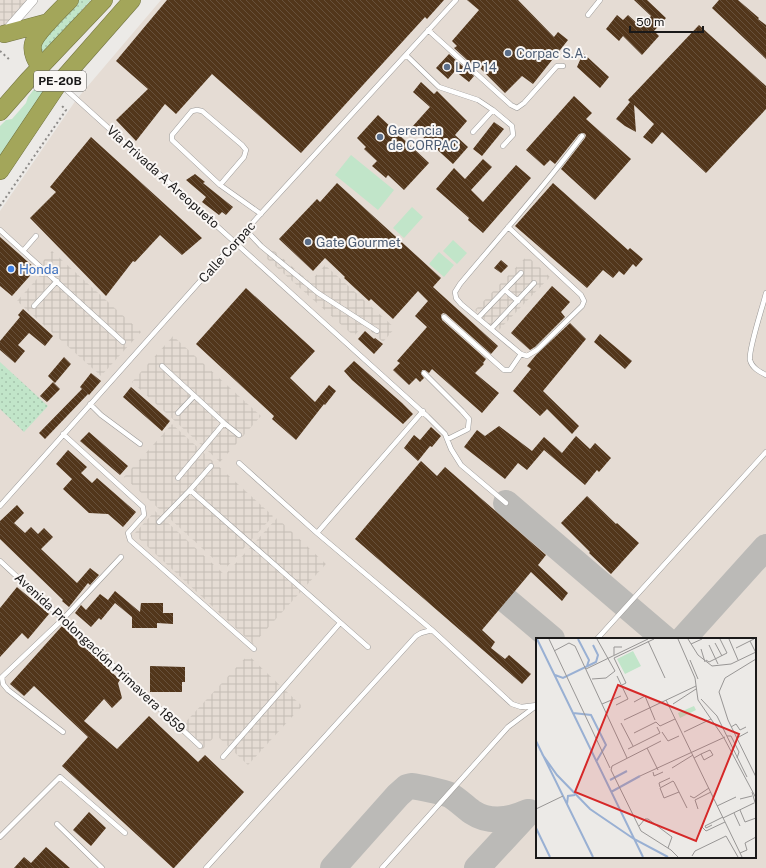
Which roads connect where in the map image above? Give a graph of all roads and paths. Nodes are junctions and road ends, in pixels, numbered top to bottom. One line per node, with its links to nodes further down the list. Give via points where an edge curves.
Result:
1 (70, 0): 8 (highway)
2 (104, 0): 15 (highway, PE-20B)
3 (132, 0): 16 (highway, PE-20B)
4 (456, 0): 9 (lane, Calle Corpac)
5 (600, 0): 7 (lane)
6 (29, 3): 10 (street)
7 (588, 15)
8 (49, 22): 10 (highway); 15 (highway, via 33,43 32,52)
9 (428, 30): 12 (lane, Calle Corpac); 14 (lane, via 517,108 557,66)
10 (4, 34)
11 (0, 51): 13 (path)
12 (406, 55): 18 (lane, via 440,87 478,100); 26 (lane, Calle Corpac)
13 (11, 61)
14 (563, 66)
15 (41, 68): 16 (lane, Vía Privada A Areopueto); 19 (highway, PE-20B)
16 (59, 83): 23 (highway, PE-20B); 31 (lane, Vía Privada A Areopueto)
17 (66, 110): 25 (path)
18 (494, 110): 20 (lane); 22 (lane, via 512,126 513,134)
19 (0, 112)
20 (473, 132)
21 (582, 136): 27 (lane, via 519,217)
22 (503, 146)
23 (0, 170)
24 (220, 185): 24 (lane, via 172,140 172,135 192,111 202,111 246,150 244,157); 26 (lane)
25 (0, 206)
26 (261, 214): 29 (lane, Calle Corpac)
27 (508, 227): 41 (lane, via 455,292 456,298); 45 (lane, via 581,295 584,301 582,306 537,350 527,356)
28 (0, 230): 32 (lane)
29 (246, 230): 31 (lane, Calle Corpac); 43 (lane, via 261,246 318,293)
30 (36, 236): 32 (lane)
31 (235, 242): 50 (lane, Calle Corpac); 51 (lane, Vía Privada A Areopueto)
32 (23, 251): 34 (lane)
33 (521, 272): 36 (lane)
34 (57, 281): 39 (lane); 44 (lane)
35 (534, 283): 38 (lane)
36 (505, 290): 38 (lane); 41 (lane)
37 (766, 293): 48 (lane, via 750,360 754,368)
38 (518, 301): 42 (lane)
39 (34, 306)
40 (444, 317): 45 (lane, via 504,370 510,370)
41 (478, 318): 42 (lane)
42 (491, 329): 45 (lane)
43 (377, 330)
44 (123, 342)
45 (521, 354)
46 (162, 366): 49 (lane)
47 (424, 373): 56 (lane, via 469,419 468,428)
48 (766, 375)
49 (194, 396): 52 (lane); 53 (lane)
50 (90, 404): 54 (lane, Calle Corpac); 57 (lane)
51 (423, 412): 56 (lane, Vía Privada A Areopueto); 66 (lane)
52 (178, 413)
53 (224, 423): 55 (lane); 61 (lane)
54 (63, 434): 64 (lane, Calle Corpac); 74 (lane, via 143,507 144,515 128,534 130,540)
55 (239, 435)
56 (448, 439): 63 (lane, Vía Privada A Areopueto, via 461,465)
57 (140, 444)
58 (766, 452): 72 (lane)
59 (239, 463): 66 (lane)
60 (211, 466): 62 (lane)
61 (178, 478)
62 (190, 490): 65 (lane); 70 (lane)
63 (506, 504)
64 (0, 506)
65 (159, 522)
66 (317, 533): 71 (lane)
67 (121, 557): 69 (lane)
68 (0, 561): 69 (lane, Avenida Prolongación Primavera 1859)
69 (63, 619): 77 (lane, via 2,677 3,684 8,690); 78 (lane, Avenida Prolongación Primavera 1859)
70 (340, 623): 73 (lane); 79 (lane)
71 (432, 630): 75 (lane, via 512,704 521,707); 84 (lane, via 416,636)
72 (598, 638)
73 (368, 647)
74 (254, 649)
75 (536, 705)
76 (536, 706): 85 (lane, via 508,727)
77 (63, 732)
78 (200, 746)
79 (224, 757)
80 (57, 824): 83 (lane)
81 (125, 833): 82 (lane, via 60,776)
82 (0, 837)
83 (102, 868)
84 (206, 868)
85 (382, 868)

